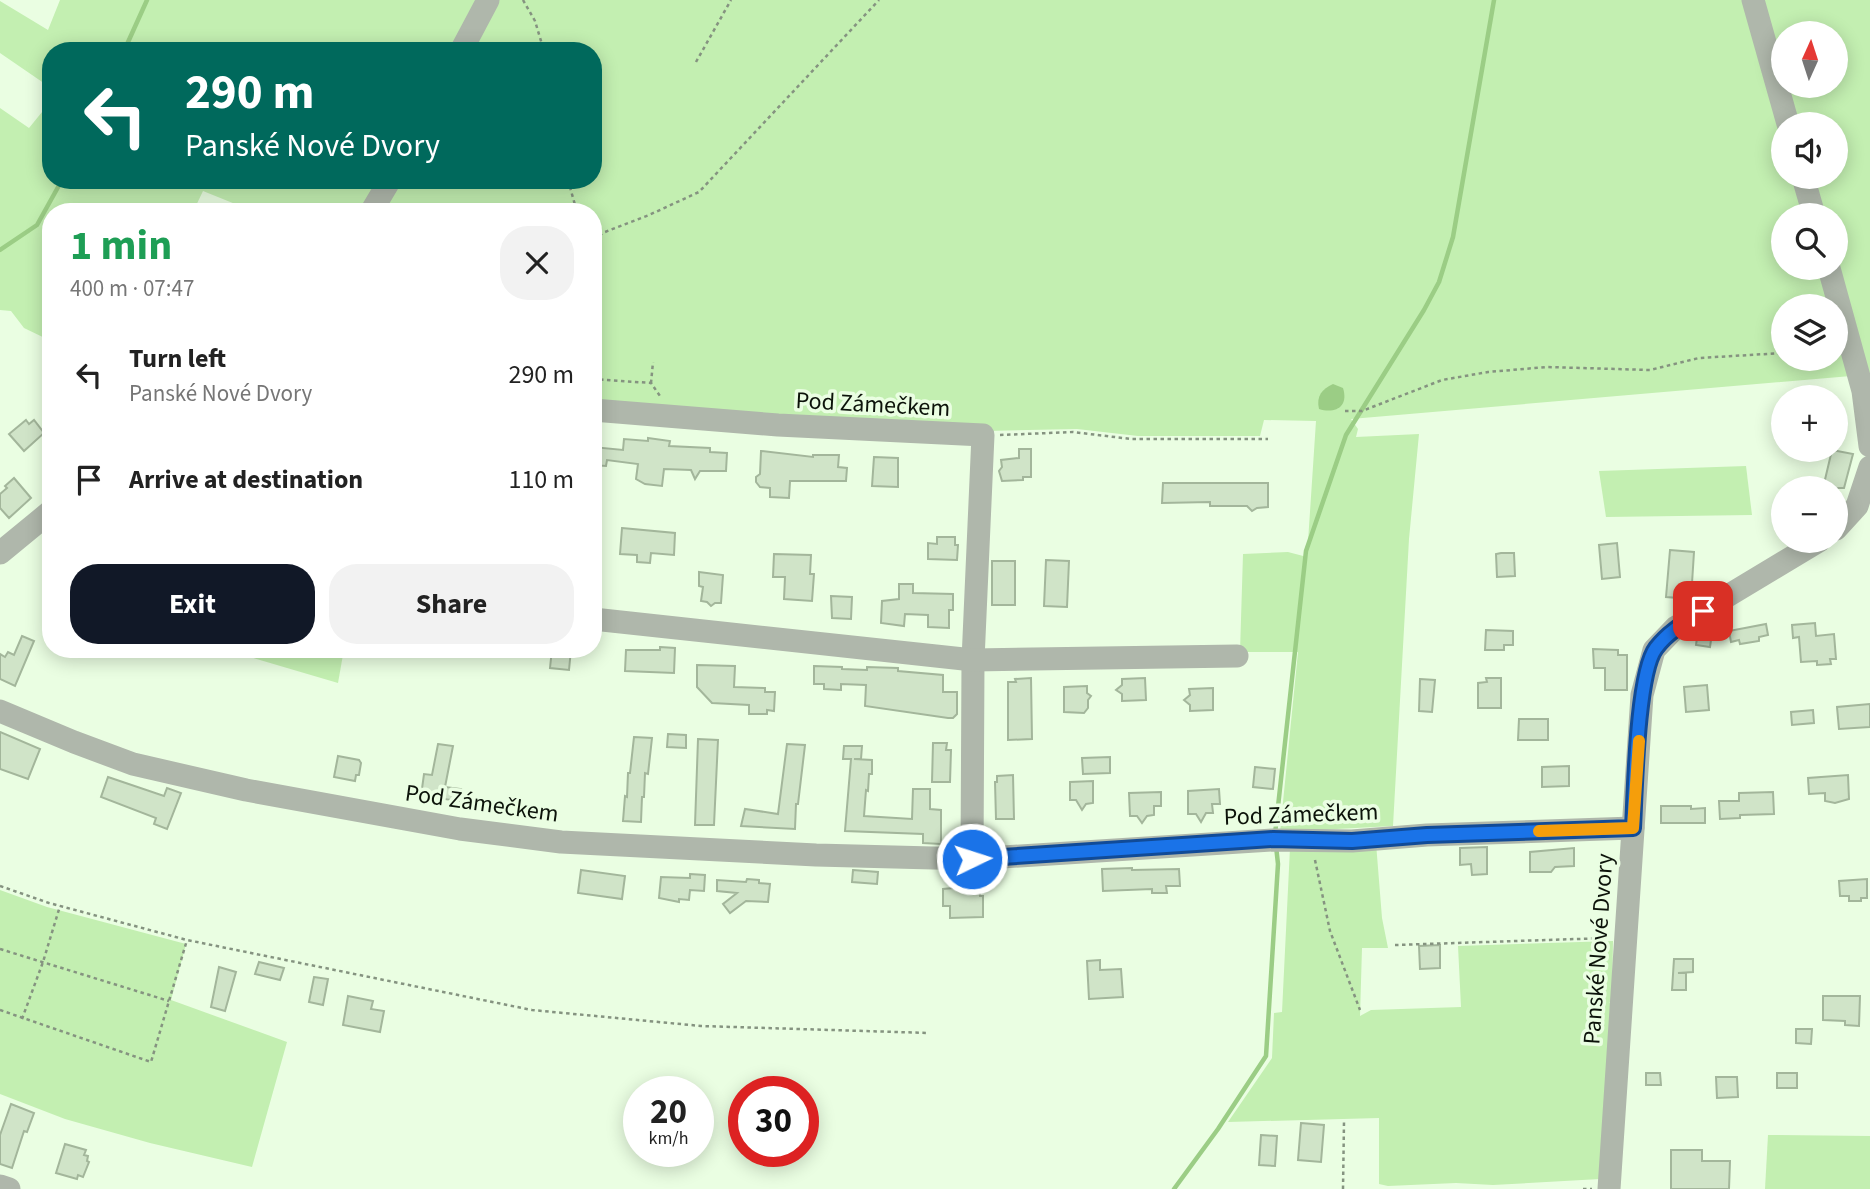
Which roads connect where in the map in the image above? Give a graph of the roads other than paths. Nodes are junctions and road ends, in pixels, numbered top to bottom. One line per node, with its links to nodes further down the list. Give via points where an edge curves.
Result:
1 (488, 0): 3 (street)
2 (1753, 0): 4 (street)
3 (466, 42)
4 (1785, 112)
5 (1832, 280): 7 (street, via 1863,391)
6 (602, 411): 15 (street, Pod Zámečkem, via 983,435)
7 (1870, 446)
8 (1870, 467): 9 (street, via 1857,506)
9 (1848, 516)
10 (42, 518): 11 (street)
11 (0, 553)
12 (1799, 553): 17 (street, Panské Nové Dvory, via 1676,627 1654,650 1642,695)
13 (602, 620): 15 (street)
14 (1237, 656): 15 (street)
15 (973, 660): 18 (street, Pod Zámečkem)
16 (0, 711): 18 (street, Pod Zámečkem, via 133,764 460,829 561,842)
17 (1633, 828): 18 (street, Pod Zámečkem, via 1352,841 1275,839); 21 (street, Panské Nové Dvory)
18 (972, 859)
19 (0, 1186): 20 (street)
20 (9, 1189)
21 (1608, 1189)

